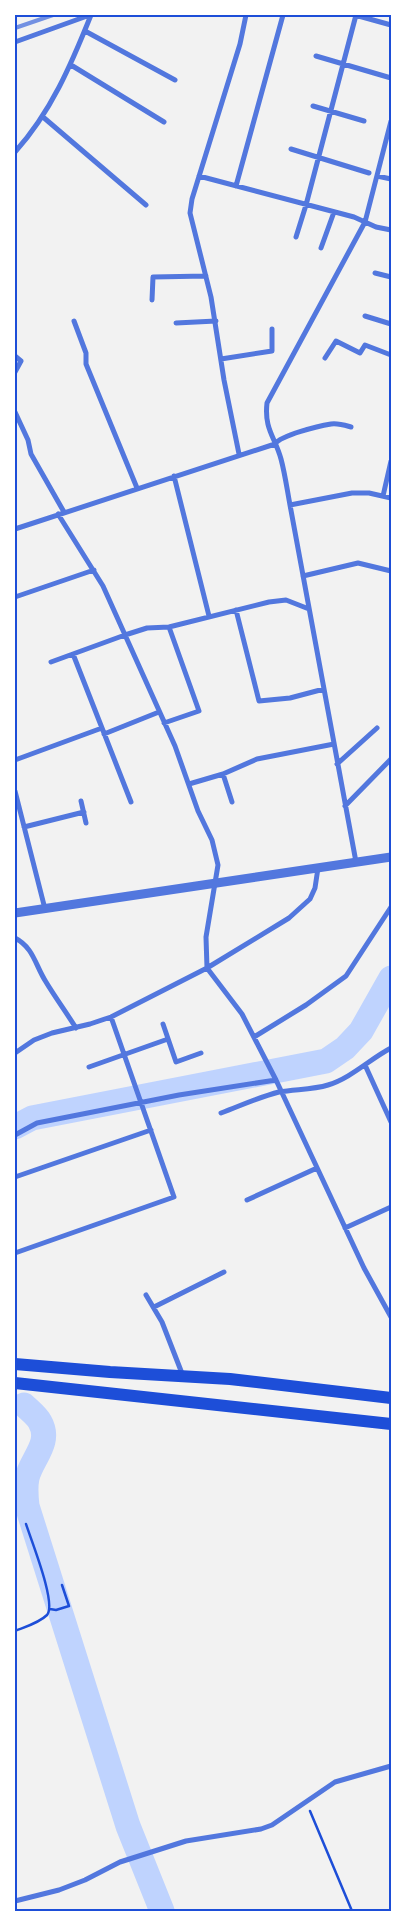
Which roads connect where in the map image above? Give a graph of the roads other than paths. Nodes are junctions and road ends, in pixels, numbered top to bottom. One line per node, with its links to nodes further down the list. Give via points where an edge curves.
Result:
1 (91, 15): 6 (street); 7 (street)
2 (246, 15): 24 (street)
3 (283, 15): 27 (street)
4 (355, 15): 5 (street); 9 (street)
5 (391, 26)
6 (85, 31): 10 (street); 12 (street)
7 (15, 42)
8 (316, 56): 9 (street)
9 (343, 64): 11 (street); 14 (street)
10 (71, 66): 15 (street); 18 (street)
11 (391, 78)
12 (175, 80)
13 (313, 106): 14 (street)
14 (331, 111): 16 (street); 22 (street)
15 (43, 117): 21 (street); 28 (street)
16 (364, 121)
17 (391, 121): 19 (street)
18 (164, 122)
19 (390, 129): 25 (street)
20 (291, 149): 22 (street)
21 (15, 152)
22 (318, 158): 23 (street); 29 (street)
23 (369, 173)
24 (199, 176): 27 (street); 36 (street, via 190,213)
25 (377, 176): 26 (street); 31 (street)
26 (391, 179)
27 (236, 186): 29 (street)
28 (146, 205)
29 (306, 205): 30 (street); 33 (street)
30 (334, 212): 31 (street); 34 (street)
31 (365, 222): 32 (street); 52 (street, via 267,403 268,424)
32 (391, 230)
33 (296, 237)
34 (321, 248)
35 (375, 273): 37 (street)
36 (206, 276): 38 (street, via 153,277); 41 (street)
37 (391, 277)
38 (152, 300)
39 (365, 316): 43 (street)
40 (74, 321): 56 (street, via 86,353 86,364)
41 (216, 321): 42 (street); 48 (street)
42 (176, 323)
43 (391, 324)
44 (272, 329): 48 (street, via 272,351)
45 (391, 353): 47 (street, via 365,344 360,353 336,341)
46 (15, 356): 49 (street, via 21,361)
47 (325, 358)
48 (221, 359): 53 (street)
49 (15, 372)
50 (15, 412): 60 (street, via 31,454)
51 (351, 427): 52 (street, via 331,424 282,438)
52 (275, 444): 53 (street); 59 (street)
53 (239, 454): 55 (street)
54 (391, 461): 57 (street)
55 (174, 476): 56 (street); 69 (street)
56 (137, 488): 60 (street)
57 (383, 496): 58 (street); 59 (street, via 352,494)
58 (391, 498)
59 (290, 505): 65 (street)
60 (64, 512): 61 (street)
61 (58, 514): 62 (street); 63 (street)
62 (15, 529)
63 (94, 570): 66 (street); 71 (street)
64 (391, 571): 65 (street, via 358,563)
65 (303, 576): 67 (street)
66 (15, 597)
67 (310, 609): 68 (street, via 286,600); 74 (street)
68 (236, 610): 69 (street); 74 (street, via 259,700 290,698)
69 (209, 616): 70 (street)
70 (169, 626): 71 (street); 76 (street, via 199,711)
71 (125, 635): 72 (street); 75 (street)
72 (73, 654): 73 (street); 78 (street)
73 (51, 662)
74 (324, 689): 79 (street)
75 (159, 712): 76 (street); 78 (street)
76 (164, 724): 84 (street)
77 (377, 728): 82 (street)
78 (103, 731): 81 (street); 87 (street)
79 (334, 744): 82 (street); 83 (street, via 257,759)
80 (391, 759): 89 (street)
81 (15, 760)
82 (338, 764): 89 (street)
83 (222, 774): 84 (street); 88 (street)
84 (189, 784): 96 (street, via 216,855 218,865)
85 (15, 792): 92 (street)
86 (81, 801): 90 (street)
87 (131, 802)
88 (232, 802)
89 (345, 806): 94 (street)
90 (84, 812): 91 (street); 92 (street)
91 (86, 823)
92 (24, 827): 98 (street)
93 (391, 857): 94 (street)
94 (356, 862): 95 (street)
95 (318, 868): 96 (street); 101 (street, via 315,888 300,910)
96 (214, 883): 98 (street); 101 (street, via 206,937)
97 (391, 907): 105 (street, via 346,976)
98 (45, 909): 99 (street)
99 (15, 913)
100 (15, 938): 104 (street, via 32,952 44,979)
101 (207, 968): 102 (street); 105 (street, via 242,1014)
102 (111, 1017): 104 (street); 110 (street)
103 (163, 1024): 106 (street)
104 (76, 1028): 109 (street, via 43,1036)
105 (254, 1037): 113 (street)
106 (168, 1039): 108 (street, via 176,1062); 110 (street)
107 (391, 1048): 111 (street)
108 (201, 1052)
109 (15, 1053)
110 (124, 1055): 112 (street); 115 (street)
111 (365, 1065): 114 (street, via 329,1085); 117 (street)
112 (89, 1067)
113 (276, 1080): 114 (street); 115 (street)
114 (281, 1092): 116 (street); 120 (street)
115 (142, 1103): 118 (street); 119 (street, via 37,1123)
116 (221, 1114)
117 (391, 1122)
118 (151, 1130): 121 (street); 125 (street, via 174,1197)
119 (15, 1135)
120 (316, 1168): 122 (street); 124 (street)
121 (15, 1177)
122 (247, 1200)
123 (391, 1207): 124 (street)
124 (345, 1228): 129 (street)
125 (15, 1254)
126 (224, 1272): 128 (street)
127 (146, 1295): 128 (street)
128 (154, 1306): 131 (street)
129 (391, 1316)
130 (15, 1364): 131 (highway)
131 (184, 1377): 133 (highway, via 230,1379)
132 (15, 1383): 134 (highway)
133 (391, 1398)
134 (391, 1424)
135 (391, 1766): 136 (street, via 334,1782 272,1825 261,1829 186,1841 108,1867 59,1890)
136 (15, 1901)

